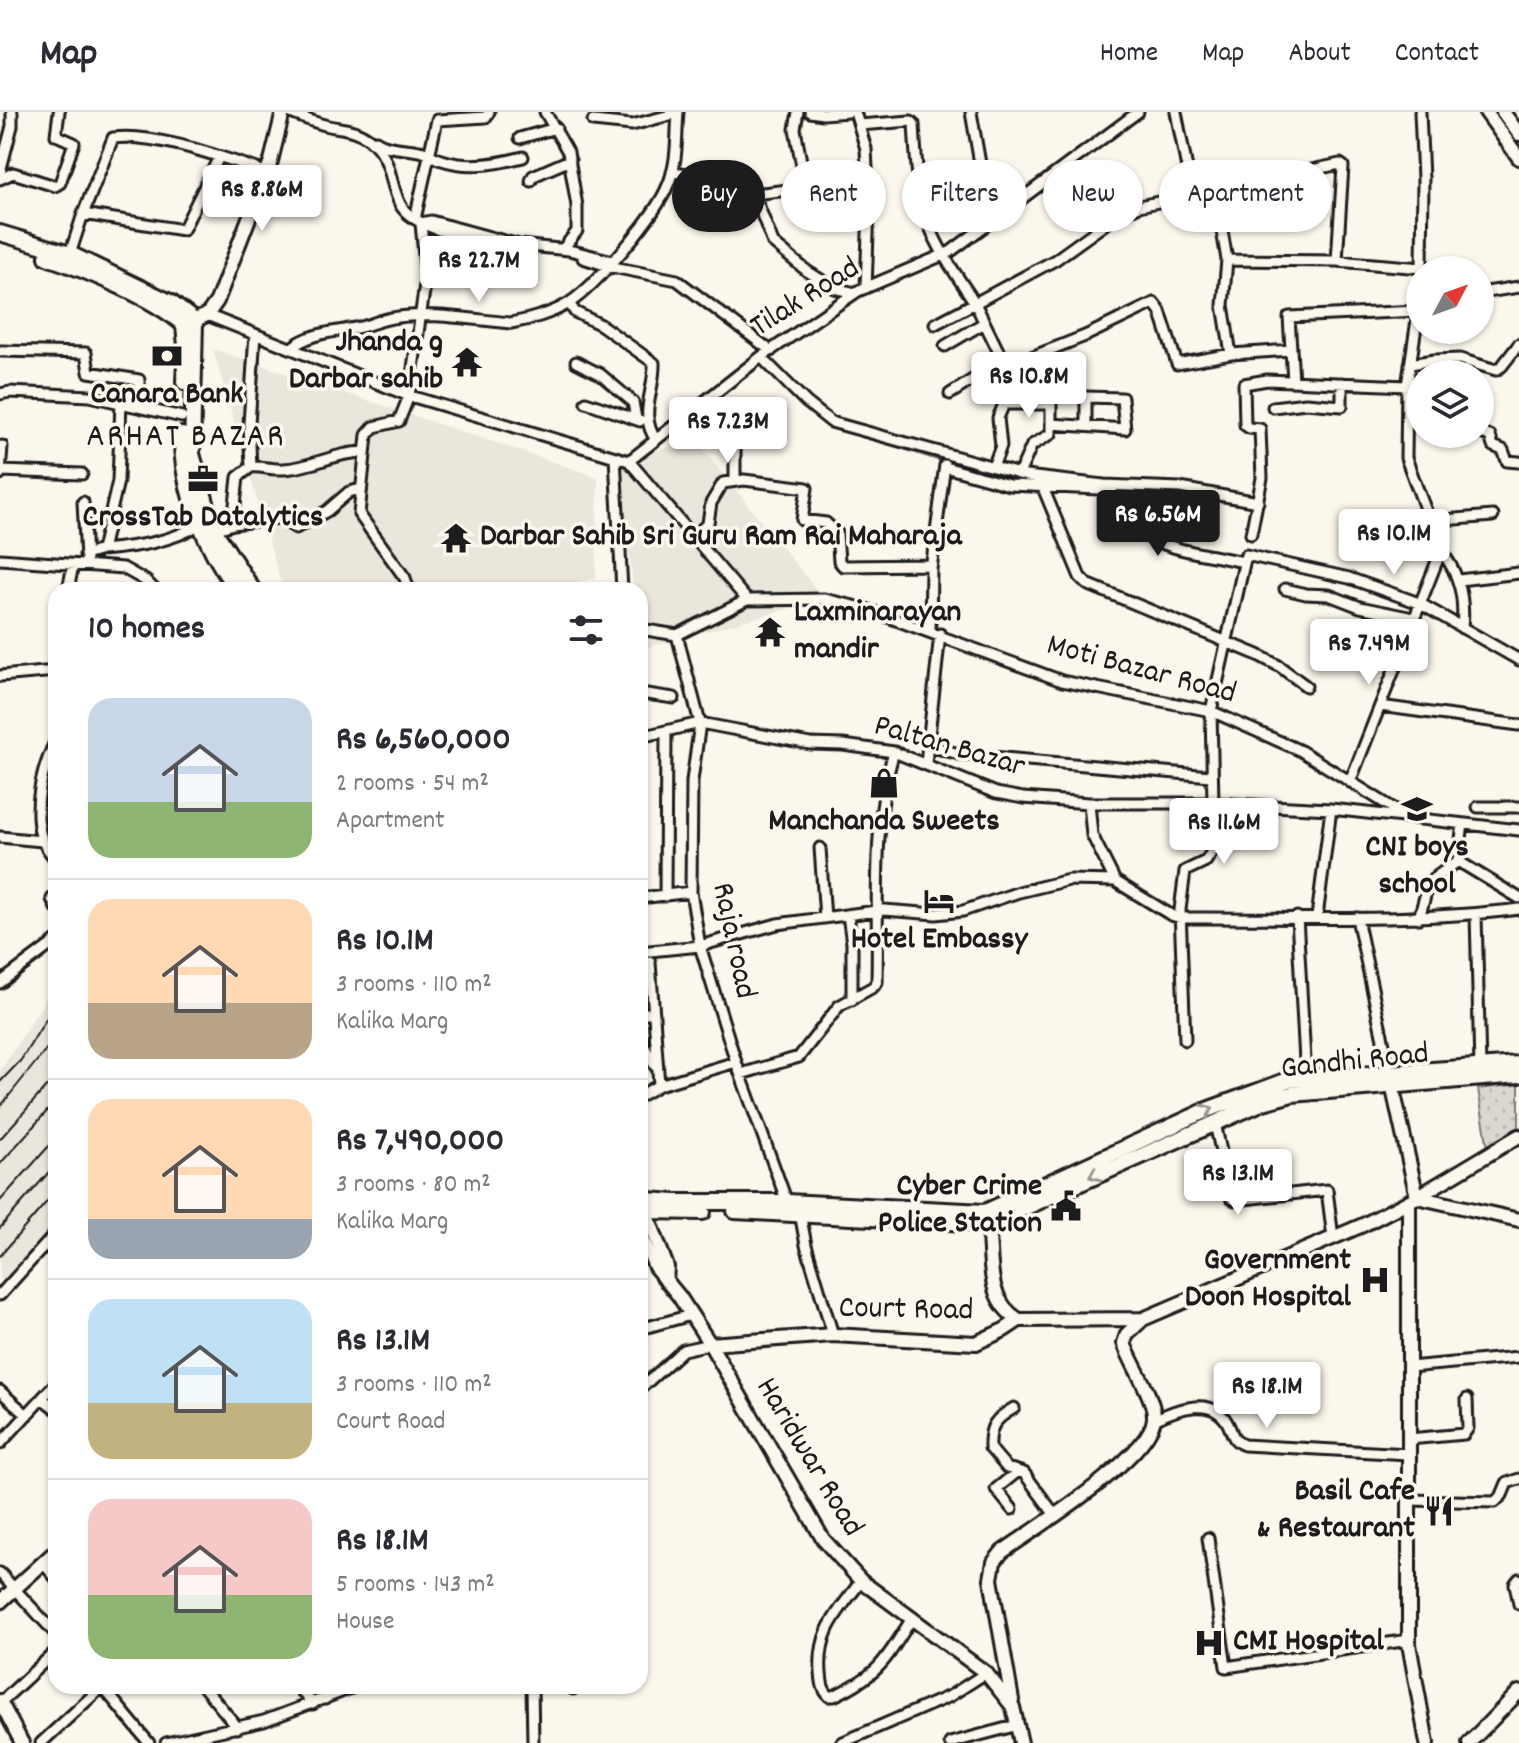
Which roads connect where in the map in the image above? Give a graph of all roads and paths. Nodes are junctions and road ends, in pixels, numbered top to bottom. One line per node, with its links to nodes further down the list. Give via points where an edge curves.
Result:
1 (12, 112): 34 (street)
2 (59, 112): 37 (street, via 56,135 74,143 58,186 13,173)
3 (285, 112): 17 (street); 35 (street)
4 (489, 112): 23 (street, via 486,117 437,120)
5 (545, 112): 20 (street)
6 (678, 112): 18 (street, via 632,125); 28 (street)
7 (798, 112): 29 (street)
8 (810, 112): 9 (street)
9 (848, 112)
10 (855, 112): 19 (street)
11 (971, 112): 31 (street)
12 (1138, 112): 39 (street, Tilak Road)
13 (1176, 112): 32 (street)
14 (1420, 112): 52 (street)
15 (1486, 112): 26 (street)
16 (1503, 112): 21 (street)
17 (314, 121): 23 (street, via 356,126 381,145); 42 (street, via 348,128 371,141 392,173 402,208)
18 (593, 121)
19 (859, 125): 30 (street); 51 (street, via 914,124 918,177)
20 (556, 128): 22 (street); 27 (street)
21 (1519, 134)
22 (520, 138)
23 (431, 154): 25 (street, via 461,165); 42 (street)
24 (219, 157): 35 (street); 41 (street, via 183,230); 41 (street, via 154,141 113,138)
25 (523, 157)
26 (1519, 158)
27 (570, 160): 38 (street); 49 (street, via 579,224)
28 (675, 160)
29 (801, 160)
30 (867, 160)
31 (979, 160)
32 (1185, 160)
33 (1332, 166): 54 (street, via 1342,164)
34 (0, 172)
35 (266, 172): 65 (street, via 217,301)
36 (672, 172): 55 (street, via 655,208)
37 (0, 179)
38 (531, 181)
39 (1027, 195)
40 (1159, 201): 62 (street, via 1112,219 1055,260)
41 (83, 214): 50 (street)
42 (418, 221): 49 (street, via 519,245); 55 (street, via 524,252); 64 (street, via 426,277)
43 (765, 222): 60 (street, via 773,243 807,271 834,288)
44 (867, 232): 58 (street)
45 (976, 232): 51 (street, Tilak Road)
46 (1222, 232): 53 (street)
47 (0, 233): 50 (main road)
48 (0, 243): 65 (main road, via 69,264)
49 (563, 249): 55 (street)
50 (70, 254): 65 (main road)
51 (943, 255): 58 (street, Tilak Road); 62 (street)
52 (1422, 256)
53 (1227, 260): 54 (street); 75 (street, via 1223,305)
54 (1337, 261): 56 (street)
55 (610, 263): 61 (street); 72 (street, via 672,277)
56 (1406, 267)
57 (1519, 287): 59 (street)
58 (866, 288): 60 (street, Tilak Road)
59 (1494, 291)
60 (855, 293): 72 (street, Tilak Road)
61 (569, 303): 64 (street, via 511,323); 95 (street, via 654,363)
62 (975, 303): 66 (street); 67 (street)
63 (1406, 307): 73 (street, via 1291,316)
64 (420, 317): 71 (street, via 393,317 317,334); 87 (street)
65 (196, 320): 68 (street); 93 (main road, via 186,346); 121 (main road, via 192,454)
66 (984, 323): 70 (street); 79 (street)
67 (935, 324)
68 (255, 334): 71 (street); 107 (street)
69 (1519, 344): 81 (street)
70 (945, 346)
71 (291, 348): 87 (street)
72 (773, 350): 76 (street, Tilak Road)
73 (1291, 350): 75 (street); 82 (street)
74 (0, 351): 90 (street, via 86,353 89,372 139,380)
75 (1231, 354): 79 (street, via 1177,364 1154,303 1009,367)
76 (761, 357): 92 (street, Tilak Road); 103 (street, via 831,422)
77 (1434, 360): 78 (street)
78 (1463, 360)
79 (1002, 361): 86 (street)
80 (576, 362): 94 (street, via 633,402)
81 (1494, 369)
82 (1293, 381): 83 (street); 117 (street, via 1247,382 1242,387 1245,425 1260,429 1263,467)
83 (1342, 383): 84 (street); 91 (street, via 1342,406)
84 (1406, 386)
85 (0, 394): 88 (street)
86 (950, 394)
87 (409, 396): 102 (street, via 399,421 370,431); 104 (street)
88 (121, 402): 90 (street); 124 (street, via 118,481)
89 (586, 402): 94 (street)
90 (140, 407): 93 (street)
91 (1273, 407)
92 (693, 411): 98 (street, Tilak Road); 113 (street, via 735,439)
93 (182, 417): 121 (main road, via 182,458)
94 (636, 419): 95 (street)
95 (647, 424): 98 (street)
96 (1051, 424): 97 (street); 109 (street, via 1051,404 1004,404 998,418 1001,446); 112 (street, via 1051,434 1032,445)
97 (1086, 426): 97 (street, via 1125,429 1122,398 1086,397)
98 (656, 440): 105 (street, Tilak Road)
99 (2, 446): 110 (street)
100 (1494, 446): 106 (street, via 1504,451 1507,461)
101 (1406, 448): 119 (street)
102 (365, 452): 107 (street, via 283,469); 115 (street)
103 (947, 454): 108 (street); 109 (street)
104 (615, 457): 105 (street); 138 (street)
105 (629, 461): 123 (street)
106 (1519, 462)
107 (251, 467): 120 (street, via 238,477)
108 (945, 467): 114 (street, via 1009,485); 130 (street)
109 (993, 467): 112 (street)
110 (0, 472): 111 (street)
111 (82, 474)
112 (1019, 474): 114 (street)
113 (735, 481): 123 (street, via 720,486 708,523); 130 (street, via 807,488 802,520 826,523 837,533 843,566)
114 (1041, 482): 117 (street, via 1180,488); 128 (street, via 1113,493 1139,532); 147 (street, via 1087,584)
115 (361, 489): 120 (street, via 296,528 279,518); 137 (street, via 361,518)
116 (83, 502): 127 (street)
117 (1258, 502): 122 (street)
118 (1493, 516): 119 (street)
119 (1431, 521): 125 (street)
120 (233, 524): 121 (street)
121 (207, 527): 124 (street); 135 (main road, via 217,560); 136 (main road)
122 (1251, 534)
123 (694, 537): 140 (street)
124 (102, 550): 127 (street)
125 (1441, 551): 132 (street); 141 (street)
126 (0, 559): 129 (street)
127 (86, 561): 129 (street); 134 (street, via 123,568)
128 (1244, 562): 141 (street, via 1246,555 1349,578); 147 (street)
129 (73, 565): 133 (street)
130 (931, 565): 145 (street)
131 (1519, 573): 132 (street)
132 (1459, 580): 143 (street)
133 (70, 582)
134 (147, 582)
135 (232, 582)
136 (247, 582)
137 (406, 582)
138 (622, 582)
139 (1285, 589): 142 (street)
140 (747, 600): 145 (street, Moti Bazar Road, via 824,599); 146 (street)
141 (1419, 603): 142 (street); 143 (street)
142 (1413, 618): 154 (street)
143 (1462, 628): 148 (street)
144 (648, 630): 146 (street)
145 (935, 633): 155 (street, Moti Bazar Road, via 1062,681); 160 (street)
146 (677, 635): 156 (street, Raja road)
147 (1226, 643): 151 (street, via 1279,666); 155 (street)
148 (1519, 660)
149 (48, 672): 150 (street)
150 (0, 676)
151 (1306, 686)
152 (648, 694): 153 (street)
153 (674, 698)
154 (1380, 706): 157 (street); 165 (street)
155 (1211, 711): 164 (street); 165 (street, Moti Bazar Road, via 1301,751)
156 (700, 723): 158 (street); 161 (street, Paltan Bazar, via 810,744); 182 (street, Raja road, via 692,781)
157 (1519, 725)
158 (666, 733): 159 (street); 183 (street)
159 (648, 736)
160 (929, 746): 162 (street); 164 (street, via 959,754)
161 (894, 752): 162 (street, Paltan Bazar); 187 (street, via 880,829)
162 (926, 763): 166 (street, Paltan Bazar, via 996,793)
163 (48, 765): 176 (street, via 37,810)
164 (1211, 776): 167 (street)
165 (1350, 782): 171 (street, Moti Bazar Road)
166 (1089, 803): 167 (street, Paltan Bazar); 181 (street, via 1094,841)
167 (1213, 803): 170 (street, Paltan Bazar); 193 (street, via 1212,854 1185,871)
168 (1478, 807): 169 (street)
169 (1519, 807)
170 (1331, 809): 171 (street, Paltan Bazar); 191 (street)
171 (1406, 817): 172 (street, Paltan Bazar)
172 (1463, 824): 173 (street, Paltan Bazar); 180 (street)
173 (1519, 830)
174 (0, 837): 175 (street)
175 (12, 839): 176 (street); 178 (street)
176 (42, 841): 179 (street)
177 (820, 848): 192 (street)
178 (0, 849)
179 (48, 849)
180 (1458, 861): 185 (street); 195 (street, via 1429,882)
181 (1115, 881): 187 (street, via 1069,880 963,911); 193 (street)
182 (691, 892): 183 (street); 196 (street, Raja road)
183 (665, 896): 184 (street)
184 (648, 897)
185 (1519, 898)
186 (1519, 909): 189 (street)
187 (879, 911): 188 (street); 202 (street, via 877,982)
188 (848, 915): 192 (street); 202 (street)
189 (1476, 915): 195 (street); 209 (street)
190 (1297, 917): 191 (street); 193 (street); 213 (street)
191 (1317, 917): 194 (street)
192 (825, 918): 196 (street, via 777,924)
193 (1181, 918): 205 (street)
194 (1357, 918): 195 (street); 214 (street)
195 (1419, 918)
196 (700, 946): 198 (street); 207 (street, Raja road)
197 (48, 947): 201 (street)
198 (648, 951)
199 (650, 962): 200 (street)
200 (651, 979): 204 (street)
201 (0, 983)
202 (852, 1000): 211 (street, via 839,1006 799,1057)
203 (648, 1013): 204 (street)
204 (654, 1013): 210 (street)
205 (1185, 1040)
206 (648, 1053): 210 (street)
207 (736, 1062): 211 (street, Raja road); 215 (street)
208 (1519, 1064): 209 (main road, Gandhi Road)
209 (1480, 1067): 214 (main road, Gandhi Road)
210 (658, 1071): 215 (street)
211 (741, 1074): 220 (street, Raja road)
212 (1519, 1075): 214 (main road, Gandhi Road)
213 (1306, 1079): 214 (main road, Gandhi Road); 225 (main road, Gandhi Road, one-way to 213, via 1207,1110 1288,1080)
214 (1391, 1079): 217 (main road, Gandhi Road, via 1292,1094); 219 (street)
215 (659, 1085): 216 (street)
216 (648, 1091)
217 (1215, 1123): 225 (main road, Gandhi Road, one-way to 225); 227 (street, via 1231,1198 1327,1190)
218 (1519, 1136): 219 (street, Court Road)
219 (1413, 1199): 226 (street); 227 (street, Court Road); 239 (street)
220 (787, 1202): 221 (main road, Gandhi Road); 225 (main road, Gandhi Road)
221 (648, 1203)
222 (648, 1203): 223 (main road, Gandhi Road)
223 (800, 1213): 225 (main road, Gandhi Road); 236 (street)
224 (648, 1214): 230 (street, Haridwar Road, via 667,1267)
225 (987, 1218): 234 (street, via 995,1293 1005,1311)
226 (1519, 1220)
227 (1333, 1238): 233 (street, Court Road)
228 (48, 1242): 231 (street)
229 (648, 1251): 230 (street, Haridwar Road)
230 (666, 1281): 232 (street, Haridwar Road)
231 (0, 1295)
232 (691, 1315): 235 (street); 237 (street, Haridwar Road)
233 (1143, 1319): 234 (street, Court Road); 248 (street, via 1124,1343)
234 (1019, 1320): 236 (street, Court Road, via 976,1343)
235 (648, 1327)
236 (833, 1335): 237 (street, Court Road)
237 (710, 1344): 240 (street, via 683,1350); 263 (street, Haridwar Road, via 823,1539)
238 (1519, 1357): 239 (street)
239 (1409, 1367): 249 (street)
240 (648, 1382)
241 (0, 1391): 247 (street)
242 (48, 1393): 243 (street)
243 (43, 1399): 245 (street); 247 (street)
244 (1467, 1399): 249 (street, via 1464,1434)
245 (48, 1403)
246 (1014, 1408): 252 (street, via 992,1424 990,1448)
247 (27, 1415): 250 (street)
248 (1154, 1420): 251 (street, via 1201,1406 1224,1418 1235,1440 1244,1445); 256 (street, via 1115,1470)
249 (1409, 1439): 251 (street)
250 (0, 1444)
251 (1409, 1454): 254 (street)
252 (1017, 1472): 255 (street, via 996,1489); 256 (street, via 1024,1473)
253 (1519, 1479): 254 (street, via 1507,1483 1495,1502)
254 (1409, 1500): 269 (street)
255 (1012, 1509)
256 (1055, 1515): 283 (street, via 994,1562 991,1579)
257 (1208, 1538): 269 (street, via 1226,1667)
258 (48, 1558): 259 (street)
259 (43, 1563): 260 (street); 264 (street)
260 (48, 1569)
261 (0, 1573): 264 (street)
262 (1519, 1579): 266 (street)
263 (861, 1581): 267 (street, Haridwar Road); 267 (street, via 820,1645 825,1693 834,1696 871,1677)
264 (15, 1589): 265 (street); 268 (street)
265 (0, 1602)
266 (1519, 1604)
267 (911, 1620): 271 (street, Haridwar Road)
268 (48, 1625)
269 (1409, 1640): 296 (street)
270 (48, 1658): 281 (street)
271 (986, 1673): 283 (street, Haridwar Road); 293 (street, via 950,1696)
272 (1519, 1692): 297 (street)
273 (93, 1694): 288 (street)
274 (109, 1694): 289 (street)
275 (210, 1694): 285 (street)
276 (304, 1694): 282 (street)
277 (324, 1694): 280 (street)
278 (337, 1694): 280 (street)
279 (532, 1694): 292 (street)
280 (325, 1699): 282 (street)
281 (0, 1702): 287 (street)
282 (313, 1704): 285 (street)
283 (1013, 1707): 284 (street, Haridwar Road)
284 (1018, 1725): 294 (street); 295 (street, Haridwar Road)
285 (238, 1728): 286 (street)
286 (222, 1731): 290 (street); 291 (street)
287 (22, 1743)
288 (41, 1743)
289 (149, 1743)
290 (166, 1743)
291 (225, 1743)
292 (533, 1743)
293 (841, 1743)
294 (950, 1743)
295 (1021, 1743)
296 (1427, 1743)
297 (1469, 1743)

